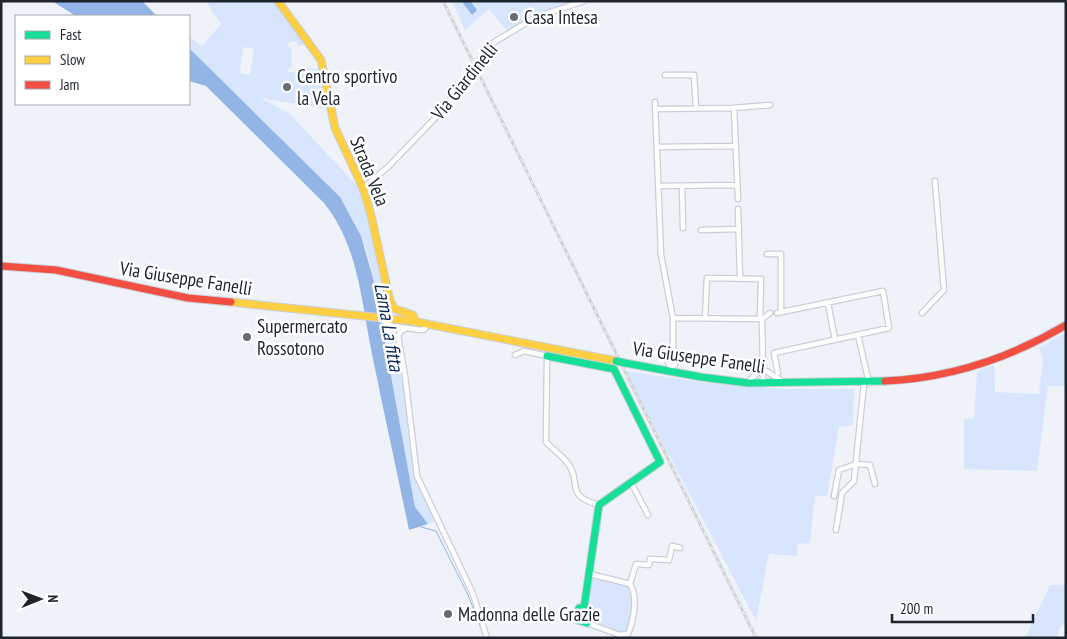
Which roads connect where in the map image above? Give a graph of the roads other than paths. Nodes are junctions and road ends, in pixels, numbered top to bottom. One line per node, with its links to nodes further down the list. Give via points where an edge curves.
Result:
1 (278, 1): 15 (main road, Strada Vela, via 320,60 335,128)
2 (584, 1): 15 (street, Via Giardinelli, via 536,17 491,44 439,114)
3 (665, 75): 6 (street, via 694,76)
4 (655, 102): 8 (street)
5 (770, 105): 7 (street)
6 (696, 108): 7 (street); 8 (street)
7 (734, 108): 8 (street); 9 (street)
8 (655, 109): 10 (street)
9 (736, 146): 10 (street); 12 (street)
10 (657, 147): 13 (street)
11 (935, 181): 26 (street, via 944,290)
12 (737, 185): 14 (street); 16 (street)
13 (659, 186): 14 (street); 28 (street, via 661,257)
14 (682, 186): 18 (street)
15 (363, 188): 31 (main road, Strada Vela, via 391,305 413,315)
16 (738, 199)
17 (738, 209): 19 (street)
18 (683, 228)
19 (739, 229): 20 (street); 23 (street)
20 (701, 230)
21 (767, 254): 24 (street, via 781,254 779,312)
22 (1, 266): 27 (main road, Via Giuseppe Fanelli, via 56,270 188,298)
23 (740, 279): 29 (street, via 707,278); 30 (street, via 761,279)
24 (828, 303): 35 (street, via 883,291 888,328); 36 (street)
25 (770, 313): 30 (street)
26 (922, 313)
27 (380, 317): 31 (main road, Via Giuseppe Fanelli); 34 (street, via 392,326)
28 (672, 318): 29 (street); 39 (street)
29 (706, 318): 30 (street)
30 (761, 319): 40 (street)
31 (415, 322): 32 (main road, Via Giuseppe Fanelli)
32 (427, 324): 34 (street, via 424,330); 44 (main road, Via Giuseppe Fanelli, bridge, via 678,374)
33 (1066, 325): 46 (main road, Via Giuseppe Fanelli, via 1019,353 1000,359 923,379)
34 (406, 328): 59 (street, via 398,336 417,476 472,594)
35 (858, 335): 36 (street); 46 (street)
36 (836, 340): 43 (street, via 774,353)
37 (515, 355): 38 (street, via 524,351)
38 (547, 356): 49 (main road, via 614,370 660,462); 52 (street, via 546,442 568,462 577,496)
39 (673, 359)
40 (761, 362): 41 (street); 42 (street)
41 (763, 369): 45 (street); 47 (street)
42 (758, 372): 44 (street); 47 (street)
43 (778, 373)
44 (747, 383): 47 (main road, Via Giuseppe Fanelli)
45 (786, 383): 46 (main road, Via Giuseppe Fanelli); 47 (main road, Via Giuseppe Fanelli)
46 (866, 383): 48 (street)
47 (760, 384)
48 (856, 464): 50 (street, via 870,465); 51 (street, via 839,470); 54 (street, via 854,481 842,493)
49 (631, 482): 52 (main road); 53 (street)
50 (875, 484)
51 (834, 496)
52 (599, 505): 56 (main road)
53 (648, 515)
54 (836, 530)
55 (680, 548): 57 (street, via 672,546 669,560 650,559 649,566 636,564)
56 (590, 574): 57 (street); 58 (main road, via 584,608 579,608 576,614 577,620)
57 (630, 584): 58 (street, via 636,593 628,634 620,635)
58 (587, 623)
59 (487, 638)

